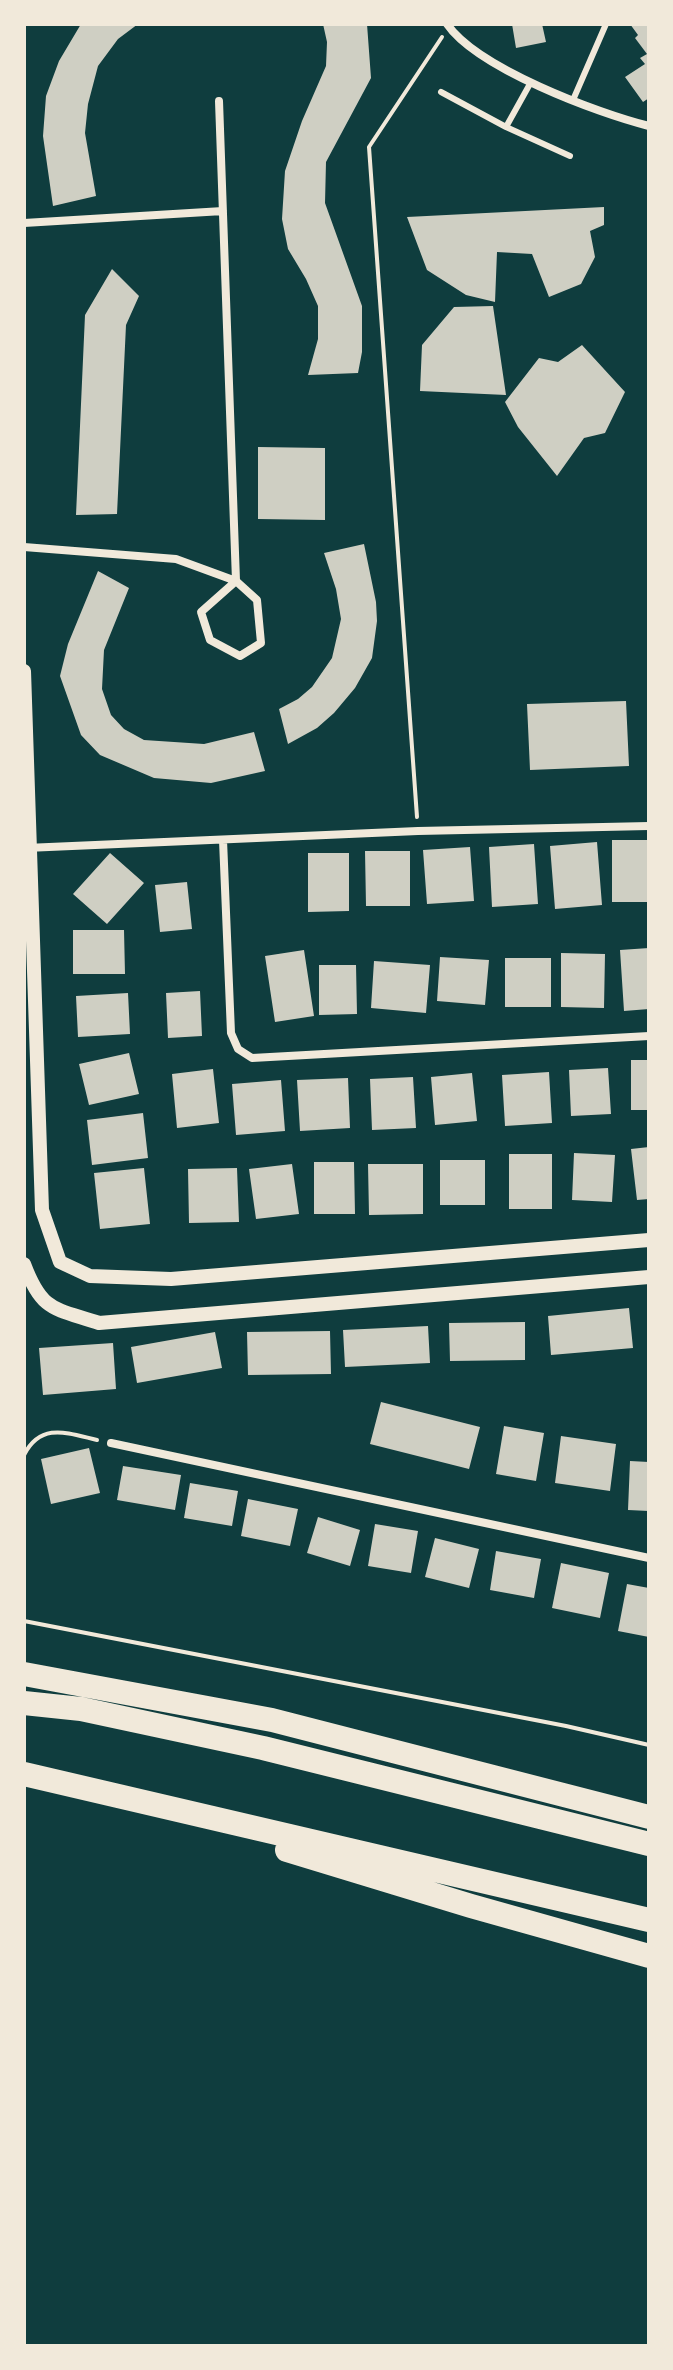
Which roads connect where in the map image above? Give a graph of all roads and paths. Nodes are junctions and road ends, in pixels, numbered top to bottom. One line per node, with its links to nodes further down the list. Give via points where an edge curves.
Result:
1 (606, 24): 5 (lane)
2 (448, 26): 3 (street, via 483,56); 16 (path, via 369,147)
3 (531, 82): 5 (street); 8 (lane)
4 (441, 92): 8 (lane)
5 (573, 100): 7 (street)
6 (219, 101): 10 (street)
7 (649, 126)
8 (506, 127): 9 (lane)
9 (570, 156)
10 (223, 211): 11 (street); 13 (street)
11 (24, 223)
12 (24, 547): 13 (street, via 176,559)
13 (236, 581): 13 (street, via 201,612 210,640 240,656 261,643 257,600)
14 (24, 671): 18 (street)
15 (649, 826): 16 (street)
16 (418, 831): 17 (street)
17 (223, 840): 18 (street); 19 (street, via 231,1033 238,1049 252,1058)
18 (28, 848): 20 (street, via 42,1210 60,1262 90,1276 171,1279)
19 (649, 1036)
20 (649, 1240)
21 (24, 1264): 22 (street, via 49,1307 99,1323)
22 (649, 1277)
23 (111, 1443): 24 (path, via 47,1433 32,1440); 25 (street)
24 (24, 1455)
25 (649, 1558)
26 (24, 1621): 29 (path)
27 (24, 1674): 32 (highway, via 272,1720)
28 (24, 1703): 33 (highway, via 81,1709 263,1748)
29 (649, 1745)
30 (24, 1774): 31 (highway)
31 (74, 1784): 34 (highway); 35 (highway, via 471,1906)
32 (649, 1817)
33 (649, 1844)
34 (649, 1920)
35 (644, 1953)

